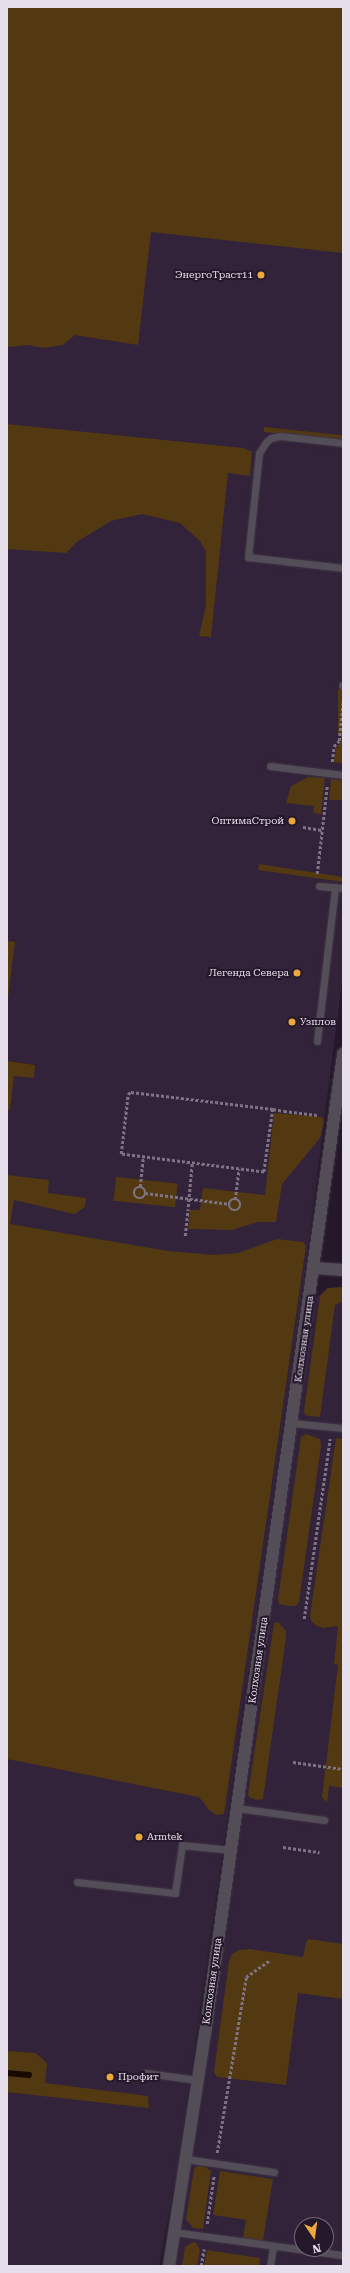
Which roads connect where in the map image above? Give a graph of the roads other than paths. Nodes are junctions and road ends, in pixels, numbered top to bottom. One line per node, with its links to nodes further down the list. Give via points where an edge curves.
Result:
1 (343, 443): 2 (lane, via 280,436 266,442 260,453 248,558)
2 (343, 568)
3 (270, 766): 4 (lane)
4 (343, 775)
5 (319, 886): 6 (lane)
6 (335, 887): 7 (lane); 8 (lane)
7 (343, 888)
8 (317, 1041)
9 (343, 1054): 10 (street, Колхозная улица)
10 (341, 1084): 11 (street, Колхозная улица)
11 (314, 1268): 12 (street); 13 (street, Колхозная улица)
12 (343, 1270)
13 (292, 1423): 14 (lane); 15 (street, Колхозная улица)
14 (343, 1428)
15 (237, 1808): 16 (lane); 17 (street, Колхозная улица)
16 (324, 1820)
17 (231, 1850): 18 (lane, via 182,1845 176,1893); 20 (street, Колхозная улица)
18 (77, 1882)
19 (146, 2073): 20 (lane)
20 (198, 2080): 21 (street, Колхозная улица)
21 (186, 2159): 22 (lane); 23 (street, Колхозная улица)
22 (274, 2172)
23 (174, 2232): 24 (lane); 26 (street, Колхозная улица)
24 (273, 2246): 25 (lane); 27 (lane)
25 (343, 2255)
26 (169, 2266)
27 (270, 2266)

